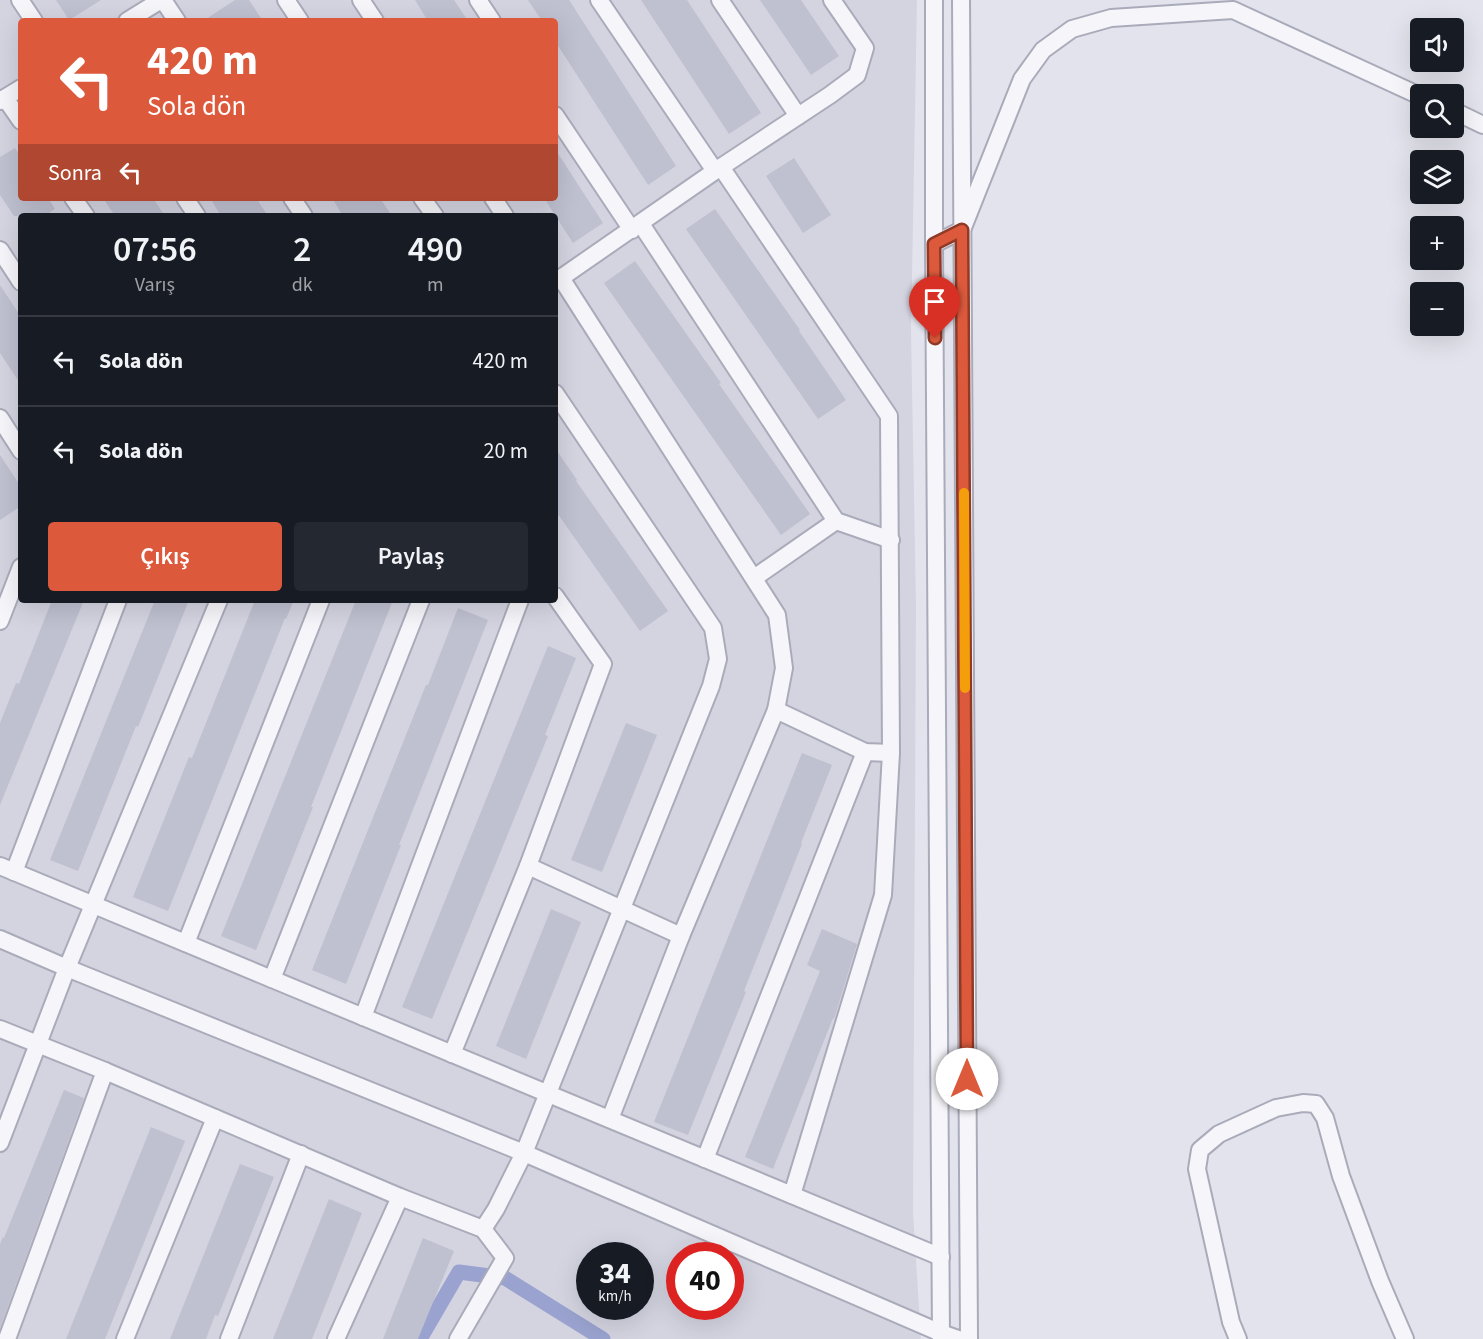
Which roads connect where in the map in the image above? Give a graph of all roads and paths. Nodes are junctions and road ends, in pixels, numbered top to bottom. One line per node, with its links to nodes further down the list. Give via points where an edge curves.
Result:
1 (20, 0): 12 (street)
2 (162, 0): 13 (street); 14 (street)
3 (286, 0): 15 (street)
4 (361, 0): 16 (street)
5 (478, 0): 17 (street)
6 (599, 0): 26 (street)
7 (720, 0): 22 (street)
8 (832, 0): 22 (street, via 865,48 857,75)
9 (934, 0): 29 (street)
10 (961, 0): 28 (street)
11 (1239, 5): 19 (street); 28 (street, via 1111,18 1072,29 1043,50 1022,79)
12 (32, 18)
13 (132, 18)
14 (175, 18)
15 (298, 18)
16 (373, 18)
17 (490, 18)
18 (18, 90): 20 (street)
19 (1410, 91)
20 (3, 99): 23 (street)
21 (1464, 115): 25 (street)
22 (798, 116): 26 (street)
23 (18, 117)
24 (558, 119): 27 (street)
25 (1483, 124)
26 (718, 169): 27 (street); 37 (street, via 890,416)
27 (636, 227): 32 (street); 36 (street)
28 (962, 230): 29 (street); 83 (street)
29 (934, 244): 75 (street)
30 (0, 250): 31 (street)
31 (18, 277)
32 (558, 280): 39 (street)
33 (558, 397): 54 (street, via 713,628 718,658 711,686)
34 (0, 418): 35 (street)
35 (18, 446)
36 (836, 521): 37 (street); 39 (street)
37 (891, 540): 50 (street)
38 (18, 571): 40 (street)
39 (754, 578): 48 (street, via 777,615 784,668)
40 (5, 589): 47 (street)
41 (558, 600): 51 (street, via 603,664)
42 (117, 603): 52 (street)
43 (218, 603): 53 (street)
44 (320, 603): 57 (street)
45 (420, 603): 59 (street)
46 (519, 603): 60 (street)
47 (0, 621)
48 (776, 710): 49 (street); 55 (street)
49 (865, 752): 50 (street); 71 (street)
50 (891, 753): 72 (street, via 883,895)
51 (528, 866): 54 (street); 63 (street)
52 (7, 869): 53 (street)
53 (93, 905): 57 (street); 58 (street)
54 (622, 910): 55 (street); 65 (street)
55 (681, 936): 67 (street)
56 (0, 939): 58 (street)
57 (186, 943): 59 (street)
58 (68, 968): 62 (street); 69 (street)
59 (272, 979): 60 (street)
60 (363, 1017): 63 (street)
61 (0, 1029): 62 (street)
62 (39, 1044): 64 (street); 68 (street)
63 (452, 1054): 65 (street)
64 (105, 1071): 66 (street); 77 (street)
65 (548, 1094): 67 (street); 69 (street)
66 (215, 1118): 70 (street); 78 (street)
67 (610, 1119): 71 (street)
68 (0, 1143)
69 (524, 1153): 74 (street); 76 (street)
70 (301, 1154): 73 (street); 79 (street)
71 (705, 1159): 72 (street)
72 (792, 1195): 75 (street)
73 (400, 1197): 74 (street); 80 (street)
74 (483, 1229): 81 (street, via 505,1258)
75 (940, 1257): 76 (street)
76 (941, 1336): 82 (street)
77 (7, 1339)
78 (125, 1339)
79 (229, 1339)
80 (336, 1339)
81 (458, 1339)
82 (958, 1339)
83 (969, 1339)
84 (1238, 1339): 85 (street, via 1197,1169 1200,1150 1219,1134 1276,1108 1303,1102 1316,1104 1325,1118 1341,1176)
85 (1405, 1339)

